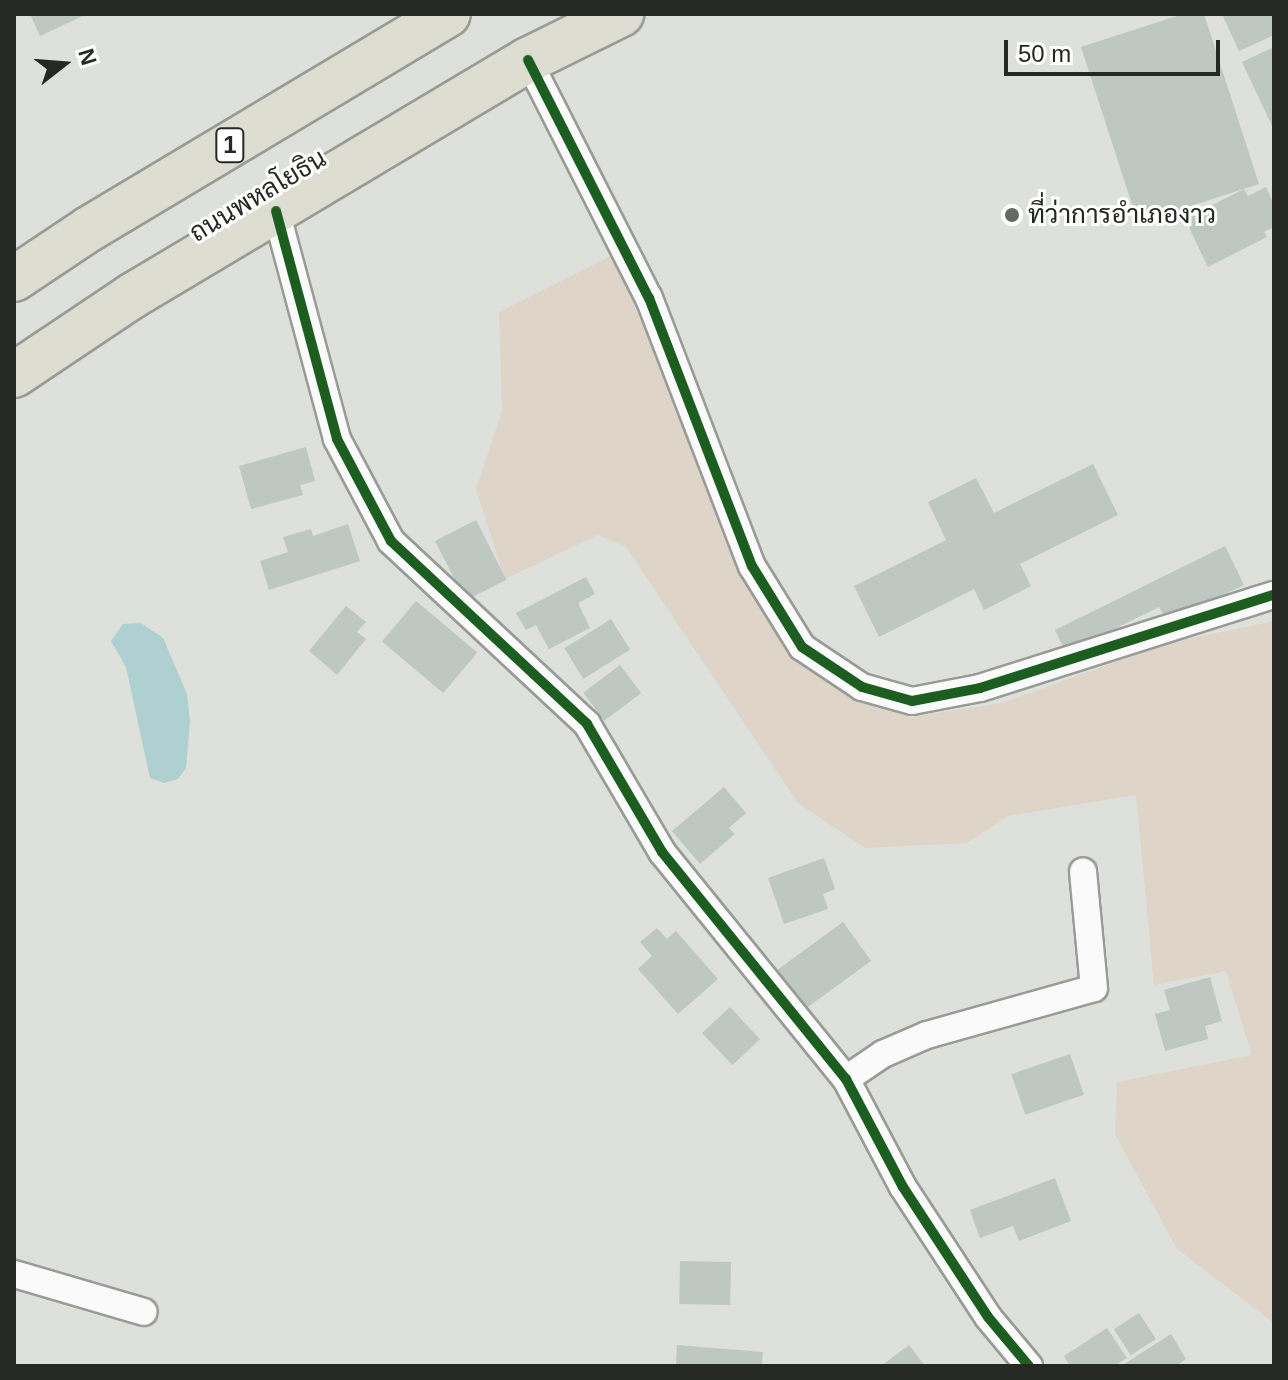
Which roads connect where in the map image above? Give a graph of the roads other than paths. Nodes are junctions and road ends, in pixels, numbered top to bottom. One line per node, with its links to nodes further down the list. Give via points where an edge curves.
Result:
1 (448, 14): 5 (highway, 1)
2 (621, 14): 3 (highway, ถนนพหลโยธิน)
3 (528, 60): 4 (highway, ถนนพหลโยธิน); 7 (street, via 649,298 752,566 802,647 862,687 912,701 980,688)
4 (276, 211): 6 (highway, ถนนพหลโยธิน, via 132,296); 9 (street, via 337,439 391,541 587,724 662,852)
5 (14, 279)
6 (14, 375)
7 (1274, 595)
8 (1083, 872): 9 (street, via 1094,988 927,1035 883,1054)
9 (846, 1079): 12 (street, via 903,1187 988,1317)
10 (14, 1274): 11 (street)
11 (144, 1312)
12 (1029, 1366)

